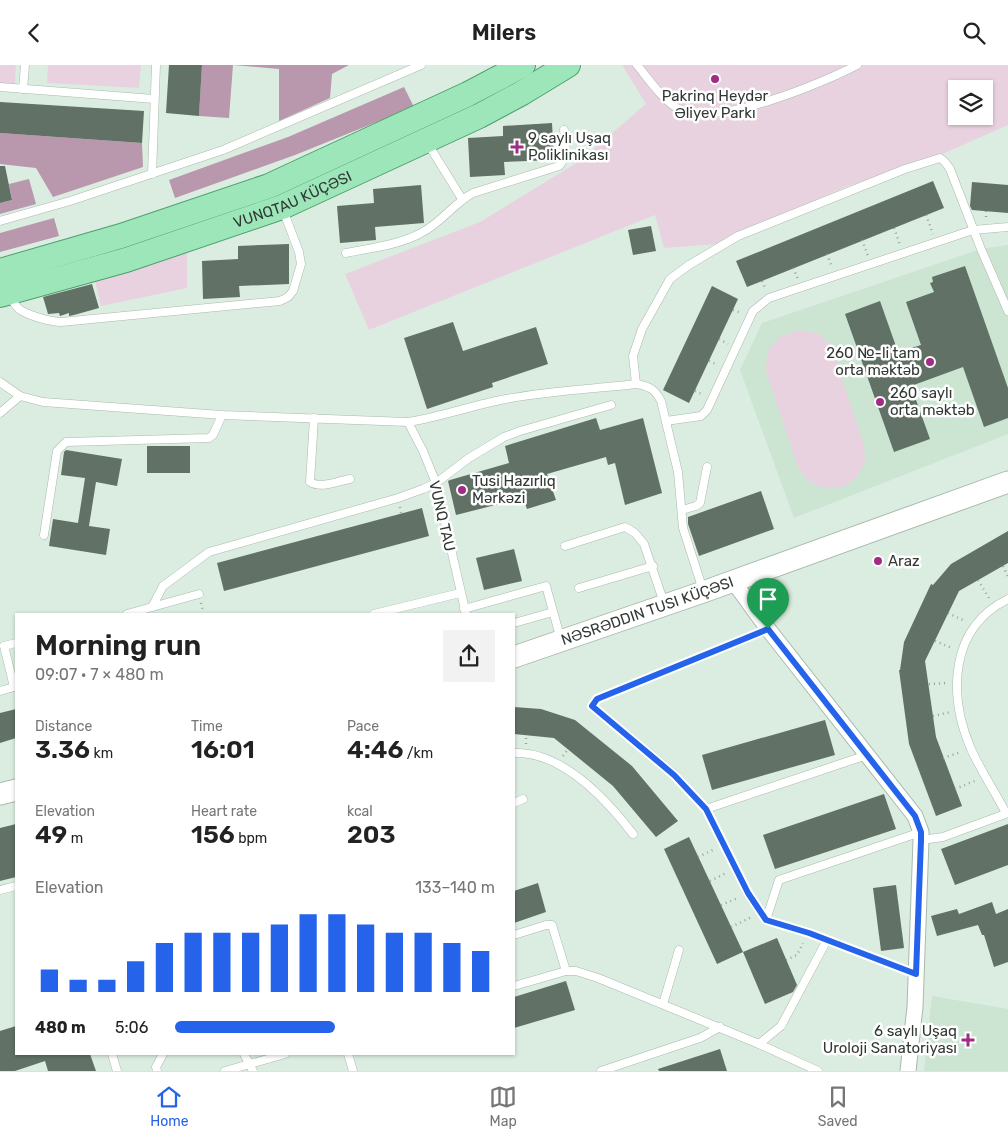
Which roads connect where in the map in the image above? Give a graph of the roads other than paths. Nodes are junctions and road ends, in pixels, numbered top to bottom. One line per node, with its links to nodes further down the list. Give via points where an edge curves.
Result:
1 (25, 65): 9 (lane)
2 (156, 65): 10 (lane)
3 (421, 65): 13 (lane, via 223,150)
4 (523, 65): 20 (main road, VUNQTAU KÜÇƏSI, via 468,94 269,186)
5 (568, 65): 12 (main road, VUNQTAU KÜÇƏSI, via 505,102)
6 (637, 65): 7 (lane, via 680,110 719,113 754,105 831,78)
7 (857, 65)
8 (0, 87): 9 (lane)
9 (23, 89): 10 (lane)
10 (154, 99): 13 (lane)
11 (564, 130): 14 (lane, via 566,151 558,165)
12 (426, 140): 14 (lane); 15 (main road, VUNQTAU KÜÇƏSI)
13 (152, 174): 16 (lane)
14 (462, 199): 19 (lane, via 421,233)
15 (282, 207): 21 (main road, VUNQTAU KÜÇƏSI, via 126,260); 21 (lane, via 301,264 294,291 280,301 55,322 21,311)
16 (0, 221)
17 (1008, 227): 18 (lane)
18 (973, 230): 22 (lane); 24 (lane, via 950,169 940,158 738,236 670,279 642,329 633,356); 30 (lane, via 769,298 754,311 707,410 700,416)
19 (346, 253)
20 (0, 271)
21 (5, 294)
22 (1008, 311)
23 (0, 382): 25 (lane)
24 (636, 384): 30 (lane, via 656,391); 31 (lane, via 509,398)
25 (20, 395): 27 (lane); 28 (lane, via 43,402)
26 (611, 405): 35 (lane, via 504,437)
27 (0, 413)
28 (222, 415): 29 (lane); 37 (lane, via 209,438 66,442 57,451)
29 (314, 419): 31 (lane); 33 (lane, via 310,482 320,485)
30 (666, 421): 36 (lane, via 678,472)
31 (408, 422): 35 (lane, VUNQ TAU)
32 (707, 467): 36 (lane, via 700,503)
33 (350, 479)
34 (1008, 482): 40 (main road, NƏSRƏDDIN TUSI KÜÇƏSI)
35 (436, 483): 43 (lane, VUNQ TAU); 47 (lane, via 398,499 209,551 163,586)
36 (682, 510): 42 (lane, via 683,528)
37 (44, 535)
38 (566, 546): 39 (lane, via 625,527 644,544)
39 (653, 566): 41 (lane); 46 (lane)
40 (733, 581): 42 (main road, NƏSRƏDDIN TUSI KÜÇƏSI); 53 (street)
41 (579, 588)
42 (703, 592): 46 (main road, NƏSRƏDDIN TUSI KÜÇƏSI)
43 (460, 593): 48 (lane, VUNQ TAU); 51 (lane)
44 (199, 594): 47 (lane)
45 (1008, 599): 65 (lane, via 993,606 973,626 962,651 956,683 959,711 971,749)
46 (665, 605): 54 (main road, NƏSRƏDDIN TUSI KÜÇƏSI)
47 (152, 607): 50 (lane)
48 (465, 611): 49 (lane, via 546,586)
49 (553, 611): 52 (lane); 54 (lane)
50 (130, 613)
51 (378, 613)
52 (515, 623)
53 (768, 629): 59 (street); 64 (lane, via 597,699 592,706 674,775)
54 (561, 641): 56 (main road, NƏSRƏDDIN TUSI KÜÇƏSI)
55 (15, 643): 57 (lane, via 4,646 14,687)
56 (515, 657)
57 (0, 691)
58 (515, 753): 66 (lane, via 526,752 558,763 614,810)
59 (867, 755): 64 (lane); 67 (street, via 915,816)
60 (15, 790): 61 (main road)
61 (0, 794)
62 (523, 799): 63 (lane)
63 (515, 803)
64 (706, 809): 70 (lane)
65 (1007, 813): 67 (lane, via 943,837)
66 (633, 835)
67 (921, 836): 70 (lane, via 779,879); 75 (street)
68 (15, 886): 69 (lane)
69 (0, 890)
70 (763, 917): 72 (lane)
71 (515, 935): 74 (lane, via 552,925)
72 (827, 940): 75 (lane); 79 (lane, via 781,1026)
73 (679, 950): 77 (lane)
74 (566, 971): 76 (lane); 77 (lane, via 598,978)
75 (916, 974): 92 (street)
76 (515, 986)
77 (663, 1004): 78 (lane)
78 (720, 1027): 79 (lane); 90 (lane, via 700,1038)
79 (759, 1043): 91 (lane)
80 (112, 1055): 86 (lane)
81 (162, 1055): 87 (lane)
82 (245, 1055): 85 (lane)
83 (282, 1055): 85 (lane)
84 (348, 1055): 89 (lane)
85 (251, 1067): 88 (lane)
86 (116, 1071)
87 (157, 1071)
88 (225, 1071)
89 (353, 1071)
90 (601, 1071)
91 (818, 1071)
92 (908, 1071)

